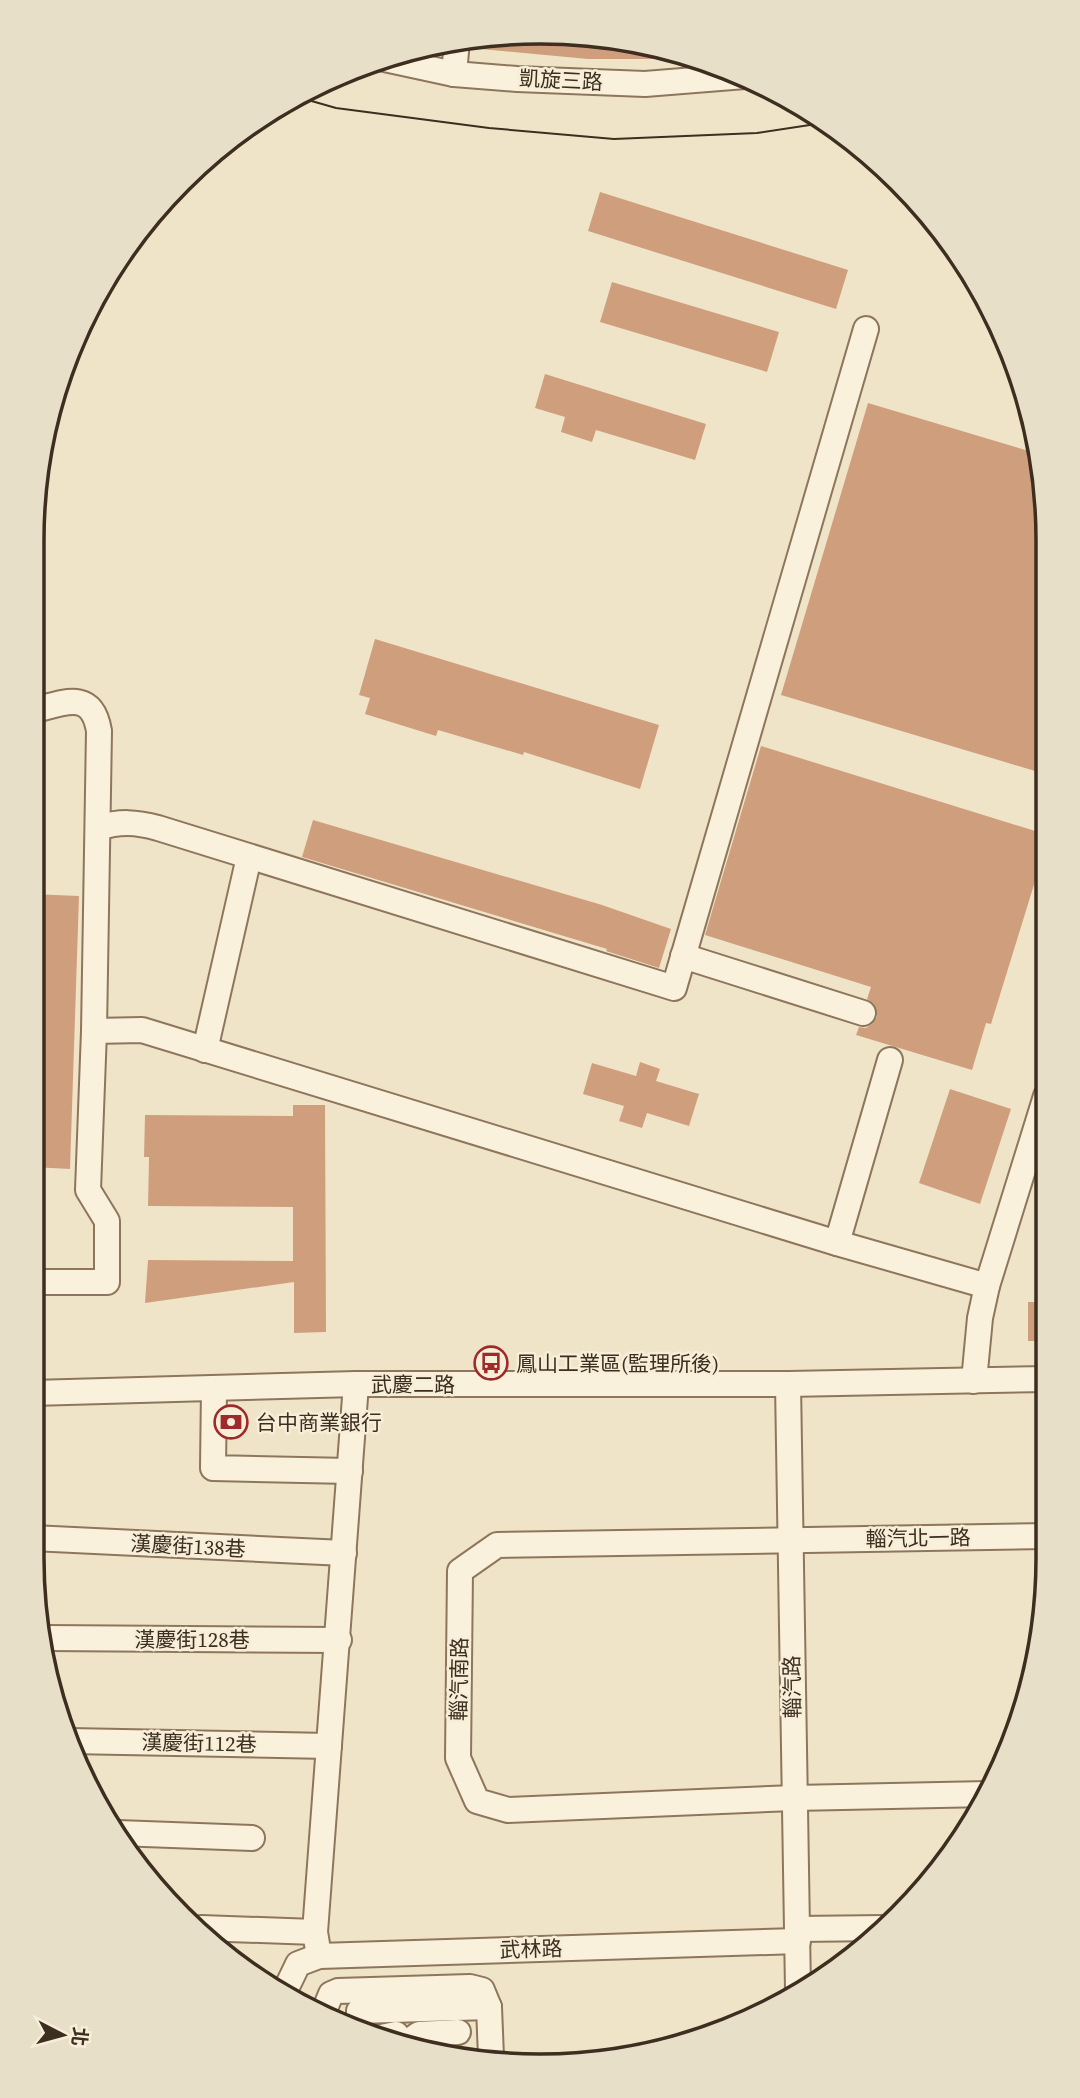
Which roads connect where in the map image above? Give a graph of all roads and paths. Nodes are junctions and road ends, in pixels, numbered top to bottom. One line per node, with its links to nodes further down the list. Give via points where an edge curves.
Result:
1 (456, 51): 3 (street)
2 (404, 63): 3 (street, 凱旋三路)
3 (454, 74): 4 (street, 凱旋三路, via 645,84)
4 (720, 78)
5 (866, 329): 9 (street)
6 (44, 708): 7 (street, via 77,701 97,715)
7 (98, 828): 8 (street, via 138,823); 11 (street)
8 (249, 857): 9 (street, via 674,988); 12 (street)
9 (683, 956): 10 (street)
10 (863, 1013)
11 (94, 1031): 12 (street, via 142,1030); 16 (street, via 88,1190 107,1221 107,1282)
12 (205, 1049): 15 (street)
13 (890, 1060): 15 (street)
14 (1036, 1128): 17 (street)
15 (837, 1244): 17 (street)
16 (44, 1282)
17 (987, 1286): 19 (street)
18 (1036, 1380): 19 (street, 武慶二路)
19 (974, 1381): 21 (street, 武慶二路)
20 (356, 1384): 21 (street, 武慶二路); 22 (street, 武慶二路); 24 (street)
21 (788, 1384): 27 (street, 輜汽路)
22 (214, 1388): 23 (street, 武慶二路); 24 (street, via 213,1468)
23 (44, 1393)
24 (350, 1471): 28 (street)
25 (1036, 1536): 27 (street, 輜汽北一路)
26 (44, 1539): 28 (street, 漢慶街138巷)
27 (789, 1540): 34 (street, 輜汽路); 34 (street, 輜汽南路, via 497,1545 460,1571 457,1758 477,1801 508,1810)
28 (344, 1553): 30 (street)
29 (50, 1638): 30 (street, 漢慶街128巷)
30 (339, 1640): 32 (street)
31 (79, 1741): 32 (street, 漢慶街112巷)
32 (330, 1746): 40 (street)
33 (976, 1794): 34 (street)
34 (794, 1798): 39 (street, 輜汽路)
35 (127, 1833): 36 (street)
36 (252, 1838)
37 (211, 1929): 40 (street, 武林路)
38 (869, 1929): 39 (street, 武林路)
39 (797, 1935): 40 (street, 武林路); 41 (street, 輜汽路)
40 (317, 1944): 42 (street, via 298,1964)
41 (798, 1982)
42 (288, 1985)
43 (326, 2005): 44 (street, via 331,1994 338,1991 470,1987 482,1990)
44 (489, 2007): 47 (street); 50 (street)
45 (359, 2020): 46 (street, via 359,2011)
46 (389, 2031)
47 (448, 2032): 48 (street); 49 (street)
48 (403, 2035)
49 (414, 2038)
50 (491, 2051)

